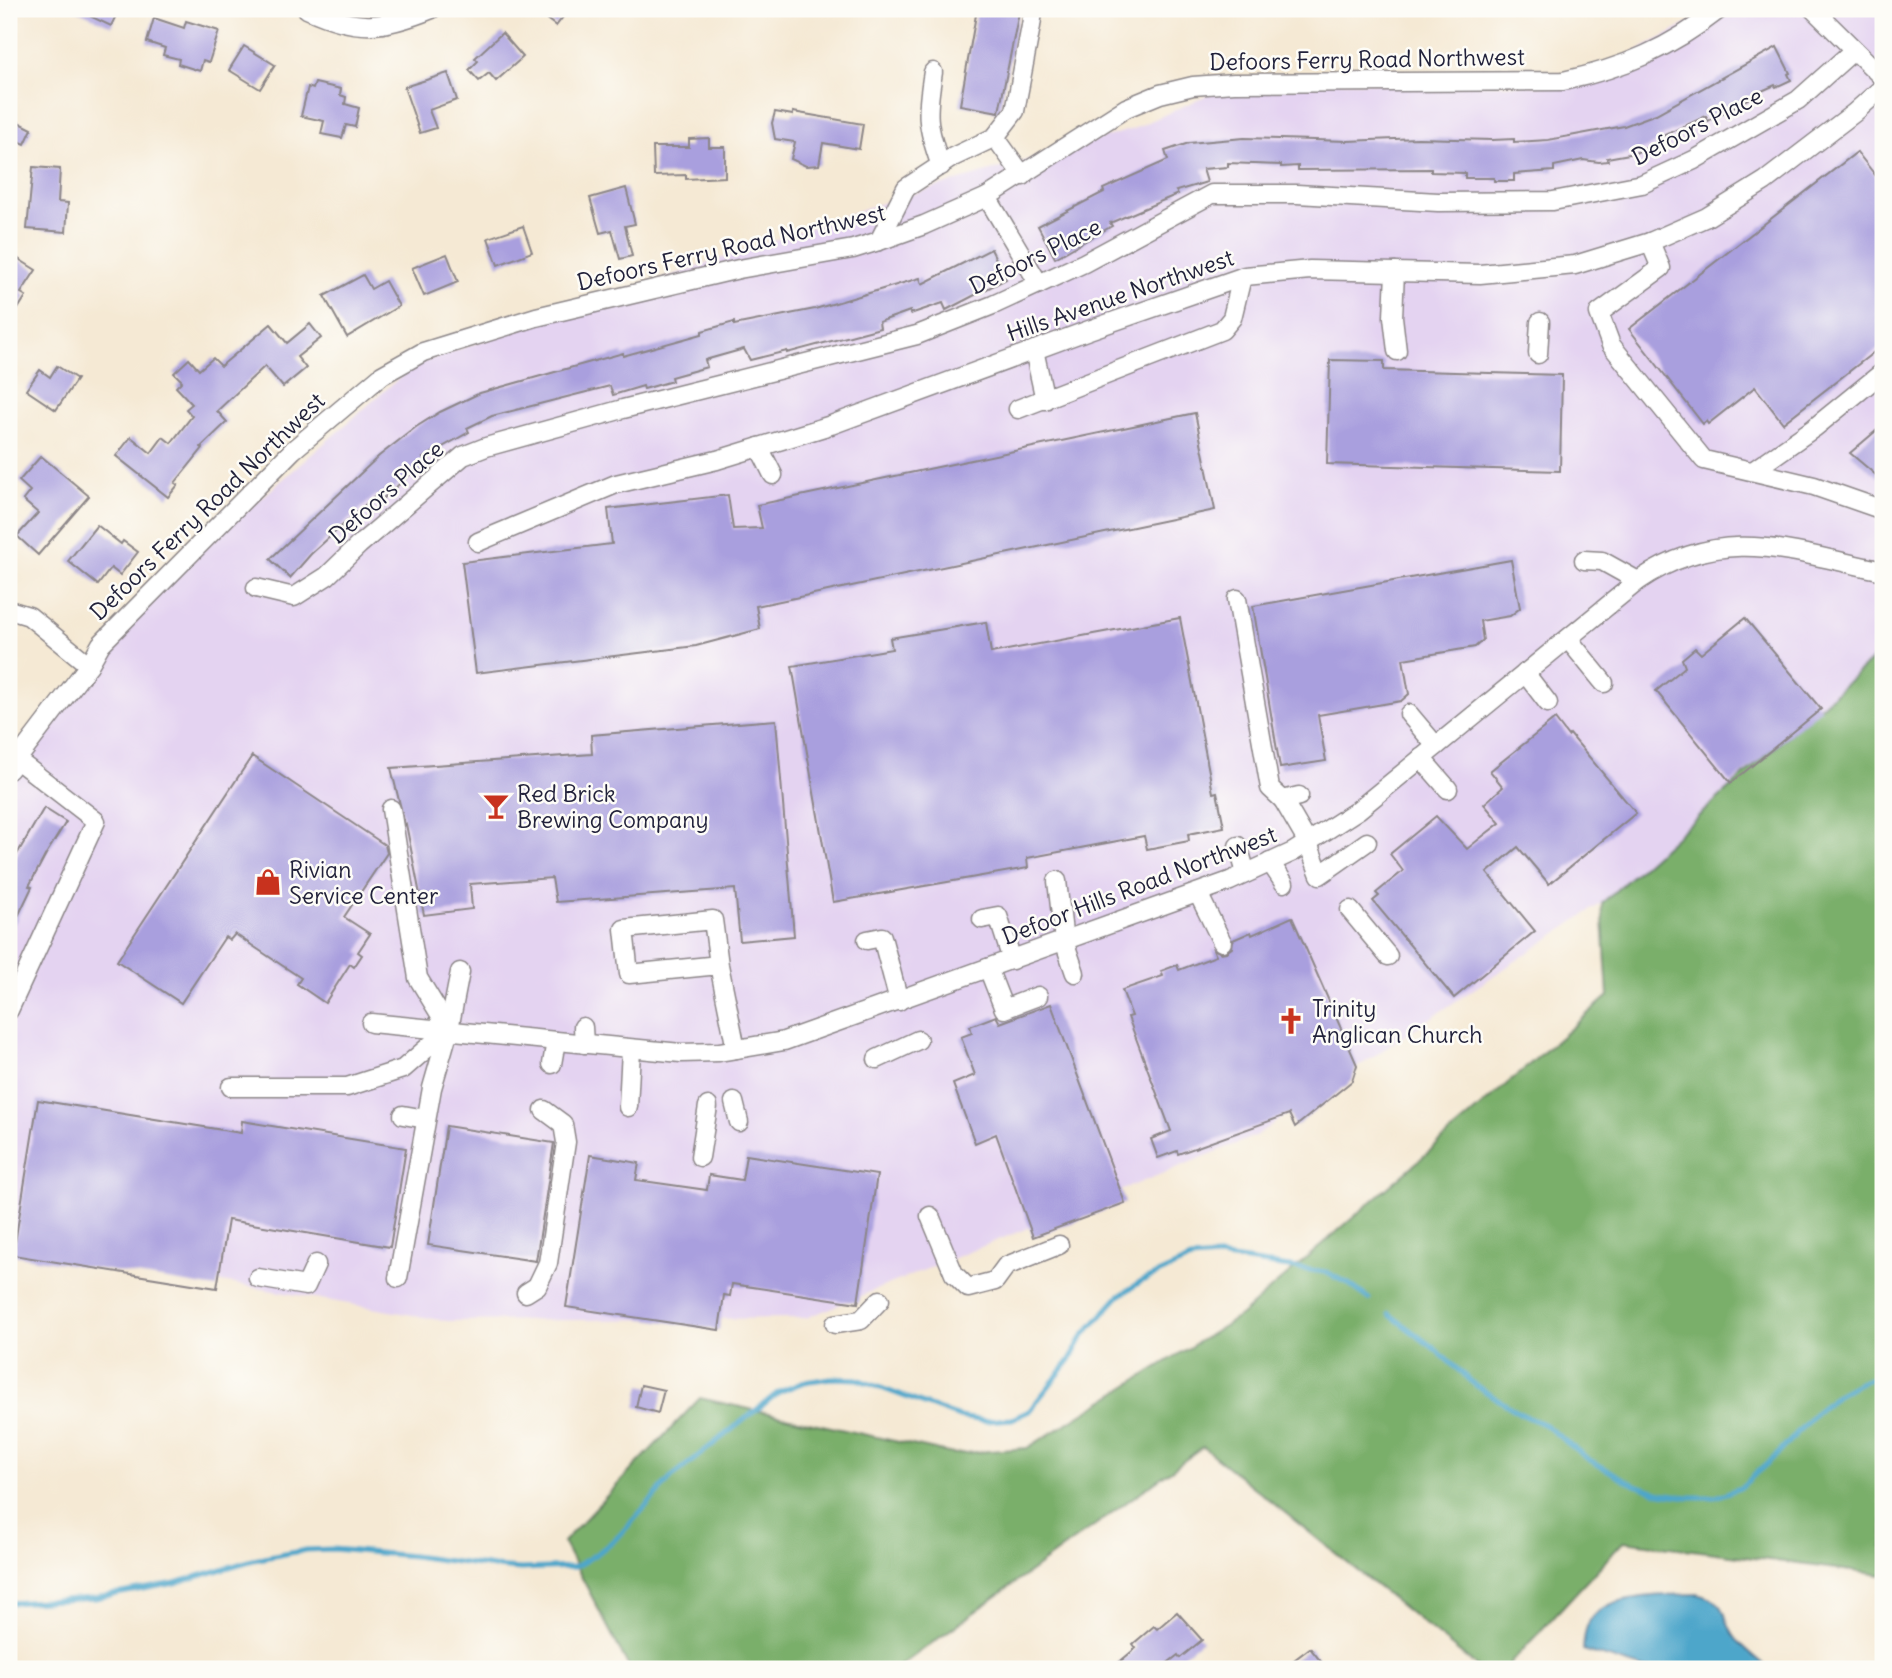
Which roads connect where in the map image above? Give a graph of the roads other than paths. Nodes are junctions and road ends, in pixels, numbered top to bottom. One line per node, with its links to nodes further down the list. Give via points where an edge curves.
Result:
1 (307, 9): 2 (street, via 365,25 403,21)
2 (432, 9)
3 (1031, 9): 10 (street, via 1016,111)
4 (1720, 9): 12 (street, Defoors Ferry Road Northwest, via 1648,55 1563,81 1193,86 1126,108)
5 (1814, 9): 6 (street)
6 (1854, 50): 8 (street); 18 (street, Defoors Place, via 1798,100 1642,184 1553,201 1212,194)
7 (933, 72): 11 (street, via 927,111)
8 (1883, 78)
9 (1883, 87): 15 (street, Hills Avenue Northwest, via 1765,181 1707,217)
10 (995, 137): 11 (street); 12 (street)
11 (941, 166): 14 (street, via 906,188)
12 (1023, 176): 13 (street, Defoors Ferry Road Northwest)
13 (987, 197): 14 (street, Defoors Ferry Road Northwest); 18 (street)
14 (879, 241): 38 (street, Defoors Ferry Road Northwest, via 536,317 424,352 382,375 293,450 101,644)
15 (1650, 243): 16 (street, Hills Avenue Northwest, via 1576,265 1480,274); 27 (street, via 1661,268 1599,313 1611,345 1704,460)
16 (1395, 272): 17 (street, Hills Avenue Northwest, via 1310,270); 21 (street, via 1392,317)
17 (1242, 277): 20 (street, Hills Avenue Northwest); 24 (street, via 1232,318 1222,330)
18 (1040, 284): 34 (street, Defoors Place, via 918,335 486,447 463,457 327,576 294,597)
19 (1540, 322): 22 (street)
20 (1034, 350): 24 (street); 26 (street, Hills Avenue Northwest)
21 (1397, 351)
22 (1538, 354)
23 (1883, 372): 27 (street)
24 (1045, 400): 25 (street)
25 (1018, 409)
26 (760, 447): 28 (street); 30 (street, Hills Avenue Northwest, via 616,484)
27 (1754, 470): 29 (street)
28 (773, 475)
29 (1883, 510)
30 (478, 542)
31 (1584, 560): 33 (street, via 1602,561)
32 (1883, 570): 33 (street, Defoor Hills Road Northwest, via 1746,546 1711,548 1675,559)
33 (1638, 581): 37 (street, Defoor Hills Road Northwest)
34 (256, 588)
35 (1237, 599): 49 (street, via 1270,788 1291,798)
36 (9, 610): 38 (street, via 29,616)
37 (1567, 639): 39 (street, Defoor Hills Road Northwest); 40 (street)
38 (89, 665): 45 (street, Defoors Ferry Road Northwest)
39 (1525, 673): 41 (street); 43 (street, Defoor Hills Road Northwest)
40 (1604, 683)
41 (1548, 703)
42 (1409, 713): 43 (street)
43 (1436, 746): 44 (street, Defoor Hills Road Northwest)
44 (1421, 758): 46 (street); 49 (street, Defoor Hills Road Northwest, via 1358,810)
45 (13, 765): 69 (street, via 96,821)
46 (1448, 789)
47 (391, 808): 71 (street, via 418,978)
48 (1367, 842): 49 (street, via 1320,874)
49 (1308, 843): 51 (street, Defoor Hills Road Northwest)
50 (1238, 846): 52 (street)
51 (1270, 862): 52 (street, Defoor Hills Road Northwest); 54 (street)
52 (1247, 873): 55 (street, Defoor Hills Road Northwest)
53 (1057, 881): 59 (street)
54 (1283, 883)
55 (1198, 892): 59 (street, Defoor Hills Road Northwest); 60 (street)
56 (1350, 910): 61 (street)
57 (982, 919): 62 (street, via 998,915)
58 (867, 940): 68 (street, via 882,937)
59 (1064, 941): 62 (street, Defoor Hills Road Northwest); 66 (street)
60 (1222, 942)
61 (1388, 956)
62 (1012, 960): 64 (street, Defoor Hills Road Northwest)
63 (719, 965): 63 (street, via 713,920 624,929 629,975); 74 (street)
64 (988, 968): 67 (street, via 1004,1009); 68 (street, Defoor Hills Road Northwest)
65 (460, 972): 71 (street)
66 (1075, 973)
67 (1038, 996)
68 (899, 1001): 74 (street, Defoor Hills Road Northwest, via 784,1041)
69 (9, 1010)
70 (372, 1023): 71 (street, Defoor Hills Road Northwest)
71 (449, 1029): 73 (street, Defoor Hills Road Northwest); 78 (street, via 403,1069 347,1087); 84 (street)
72 (918, 1040): 76 (street)
73 (556, 1041): 75 (street, Defoor Hills Road Northwest, via 584,1036); 77 (street)
74 (736, 1049): 75 (street, Defoor Hills Road Northwest)
75 (631, 1050): 81 (street)
76 (877, 1059)
77 (552, 1064)
78 (231, 1087)
79 (734, 1102): 85 (street)
80 (708, 1106): 86 (street)
81 (628, 1107)
82 (544, 1110): 92 (street, via 564,1124 566,1142 548,1263 537,1286)
83 (403, 1115): 84 (street)
84 (426, 1119): 91 (street)
85 (738, 1122)
86 (700, 1157)
87 (930, 1216): 88 (street, via 954,1274 968,1288 995,1281 1006,1266)
88 (1059, 1245)
89 (316, 1264): 90 (street, via 306,1286)
90 (258, 1278)
91 (398, 1278)
92 (526, 1293)
93 (880, 1300): 94 (street, via 861,1320)
94 (835, 1324)

